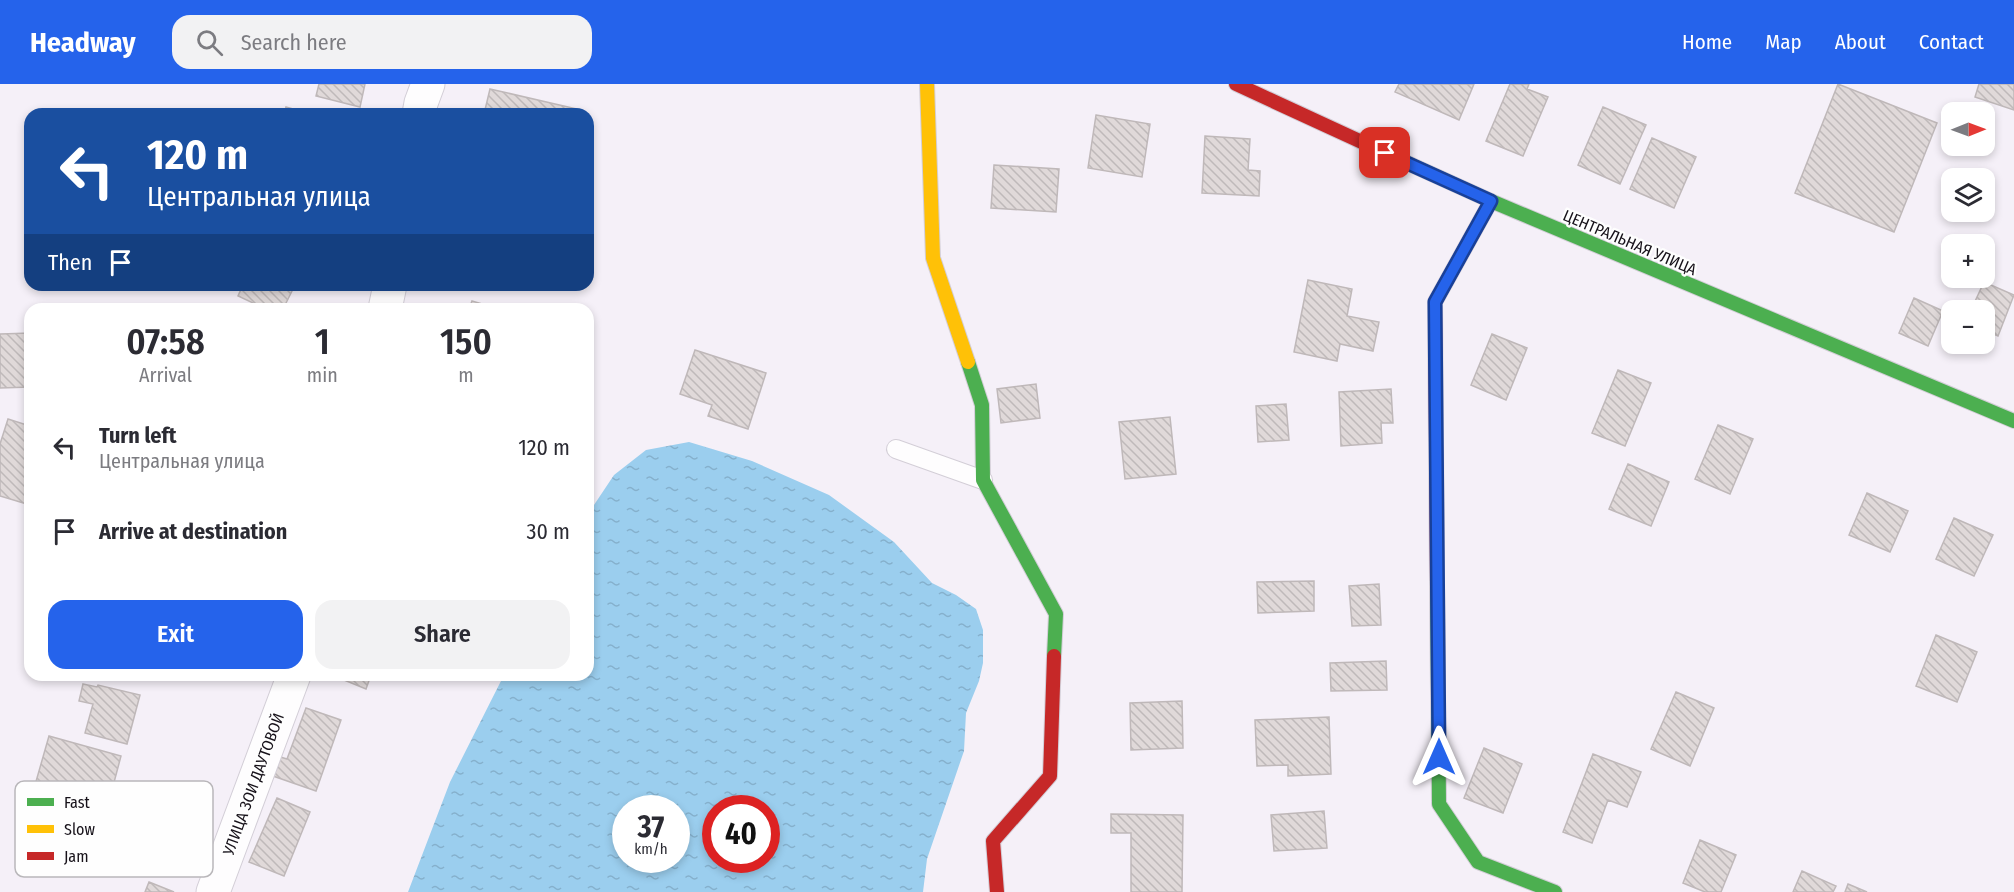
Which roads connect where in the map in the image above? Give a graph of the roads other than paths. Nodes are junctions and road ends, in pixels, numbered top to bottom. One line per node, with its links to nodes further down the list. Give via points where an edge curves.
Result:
1 (428, 84): 4 (street)
2 (927, 84): 8 (street, via 933,258 982,405)
3 (1236, 84): 5 (street, ЦЕНТРАЛЬНАЯ УЛИЦА)
4 (420, 108)
5 (1491, 201): 6 (street, ЦЕНТРАЛЬНАЯ УЛИЦА); 12 (street, via 1435,302 1440,804 1478,862)
6 (2014, 421)
7 (896, 449): 8 (lane)
8 (983, 480): 11 (street, via 1056,614 1050,776 993,841)
9 (292, 681): 10 (street, УЛИЦА ЗОИ ДАУТОВОЙ)
10 (213, 892)
11 (997, 892)
12 (1555, 892)

